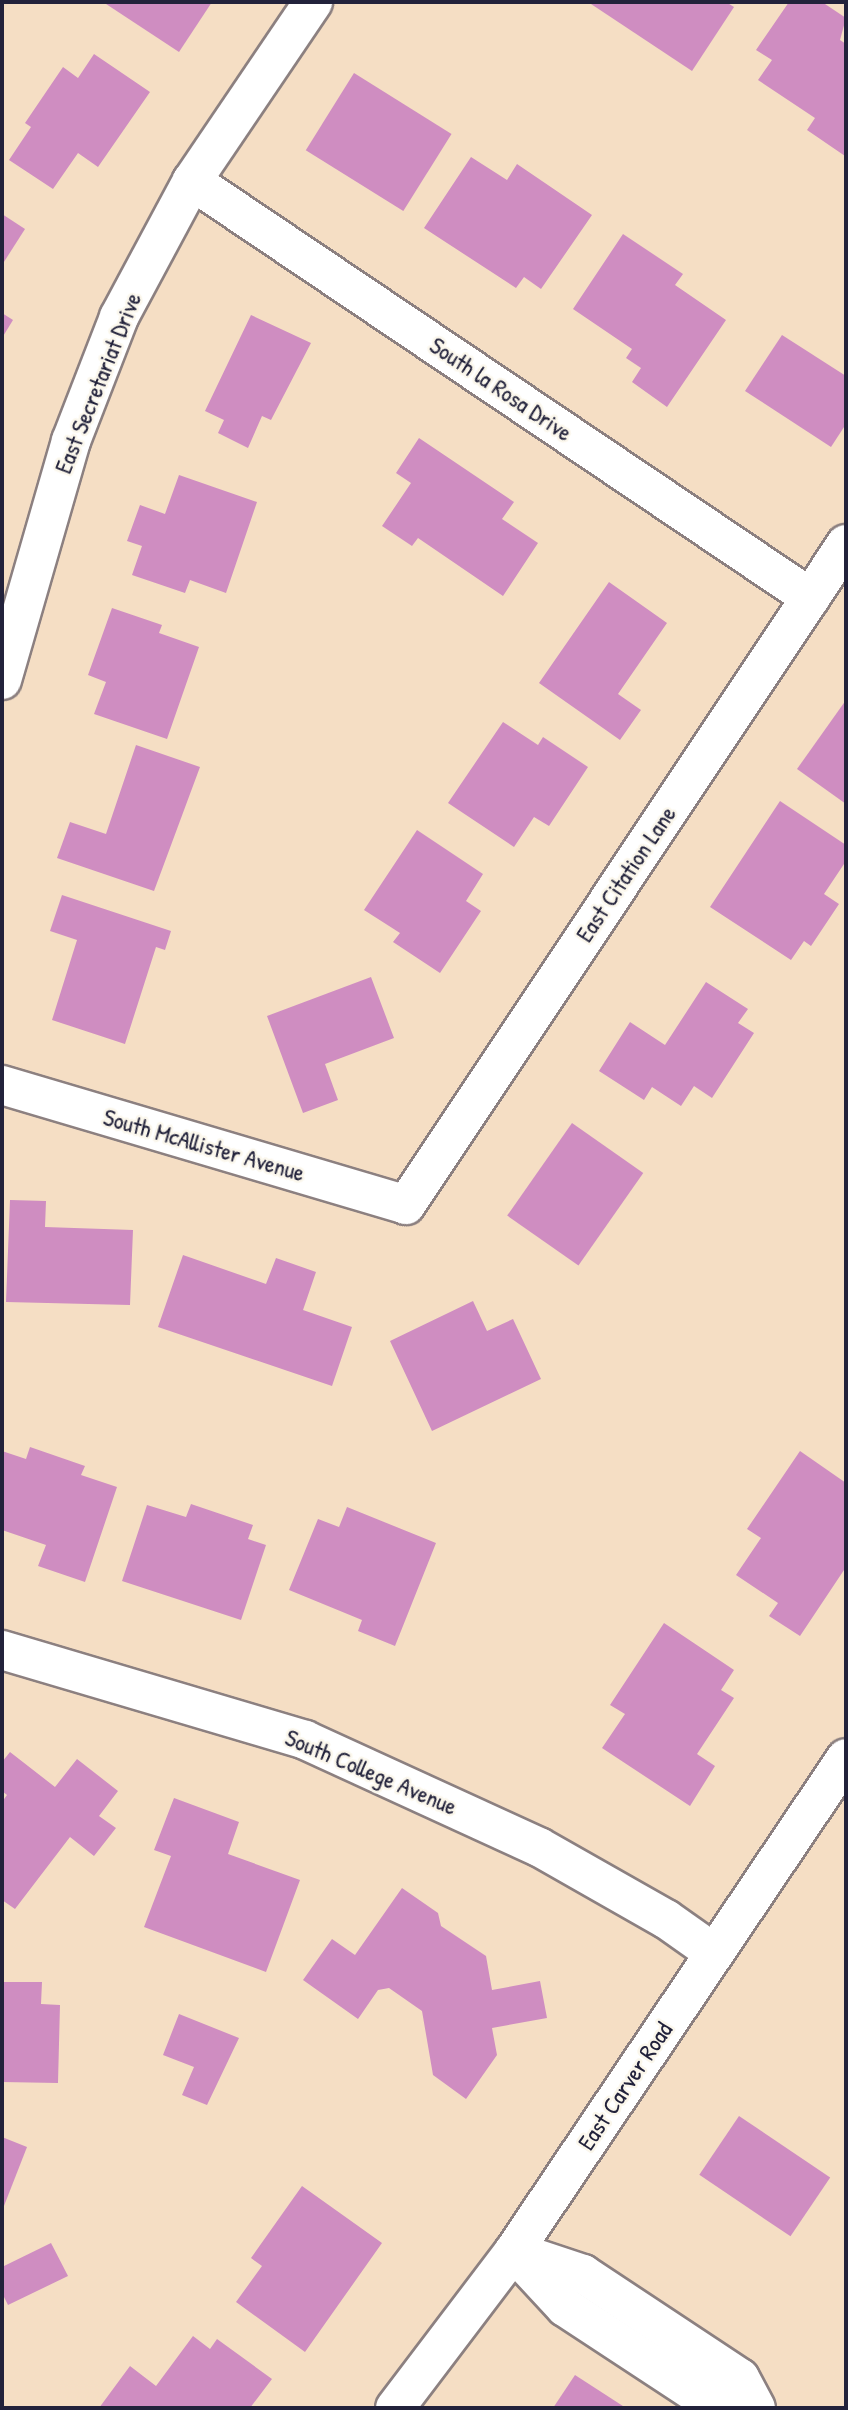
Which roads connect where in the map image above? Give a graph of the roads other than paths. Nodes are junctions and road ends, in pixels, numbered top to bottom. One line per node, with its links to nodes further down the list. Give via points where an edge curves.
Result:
1 (313, 2): 2 (street, East Secretariat Drive)
2 (192, 181): 4 (street, South la Rosa Drive); 5 (street, East Secretariat Drive, via 120,317 76,428)
3 (846, 544): 4 (street, East Citation Lane)
4 (810, 598): 7 (street, East Citation Lane)
5 (2, 680)
6 (2, 1085): 7 (street, South McAllister Avenue)
7 (406, 1205)
8 (2, 1650): 10 (street, South College Avenue, via 306,1740 539,1847 666,1919)
9 (846, 1758): 10 (street, East Carver Road)
10 (714, 1953): 11 (street, East Carver Road)
11 (514, 2252): 12 (street, East Carver Road); 13 (street, via 565,2307); 14 (street, via 594,2281 740,2378)
12 (395, 2408)
13 (719, 2408)
14 (755, 2408)

